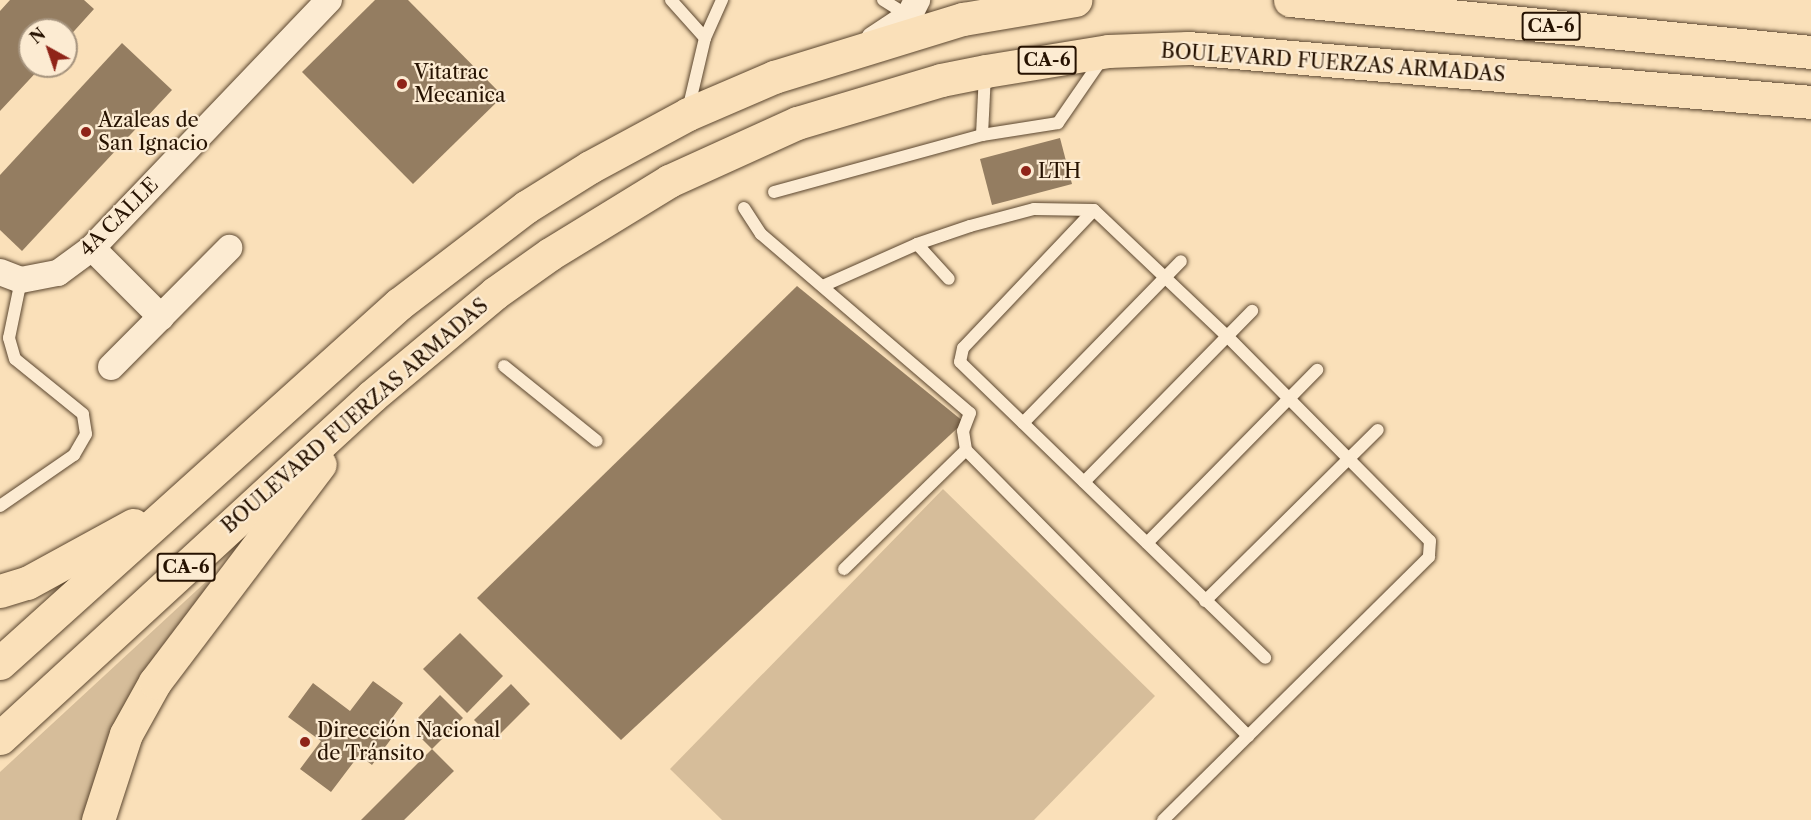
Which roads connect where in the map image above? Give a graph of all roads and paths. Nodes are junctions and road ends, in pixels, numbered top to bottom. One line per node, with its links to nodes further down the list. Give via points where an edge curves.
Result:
1 (329, 0): 23 (street, 4A CALLE)
2 (671, 0): 9 (lane)
3 (722, 0): 9 (lane)
4 (883, 0): 8 (lane)
5 (1075, 0): 7 (highway, CA-6)
6 (1290, 0): 12 (highway, CA-6)
7 (1026, 2): 10 (highway, CA-6)
8 (913, 8): 10 (street)
9 (705, 38): 16 (lane)
10 (859, 48): 16 (highway, CA-6, via 774,77)
11 (1108, 51): 13 (highway, BOULEVARD FUERZAS ARMADAS / CA-6); 14 (highway, BOULEVARD FUERZAS ARMADAS / CA-6, via 1188,48); 18 (lane, via 1058,123)
12 (1811, 52)
13 (986, 71): 18 (lane); 36 (highway, BOULEVARD FUERZAS ARMADAS / CA-6, via 909,88 797,123 669,181 550,254 495,293)
14 (1750, 97): 15 (highway, BOULEVARD FUERZAS ARMADAS / CA-6); 17 (street)
15 (1811, 102)
16 (688, 114): 44 (highway, CA-6, via 590,167 464,252 399,304)
17 (1811, 115)
18 (982, 135): 19 (lane)
19 (774, 192)
20 (744, 208): 29 (lane, via 761,234)
21 (1094, 210): 22 (lane, via 1034,209); 28 (lane); 38 (lane, via 963,348 960,362)
22 (917, 244): 27 (lane); 29 (lane)
23 (92, 248): 26 (street, 4A CALLE, via 58,273); 31 (street)
24 (229, 248): 31 (street)
25 (1181, 261): 28 (lane)
26 (11, 276): 45 (lane, via 9,338 15,359 83,414 86,434 74,455)
27 (949, 279)
28 (1165, 279): 32 (lane); 38 (lane)
29 (825, 285): 41 (lane, via 970,413 963,431)
30 (1252, 311): 32 (lane)
31 (161, 317): 33 (street)
32 (1228, 337): 37 (lane); 43 (lane)
33 (111, 366)
34 (504, 366): 40 (lane)
35 (1317, 370): 37 (lane)
36 (372, 396): 53 (highway, BOULEVARD FUERZAS ARMADAS / CA-6); 54 (highway, via 155,682 126,734)
37 (1288, 398): 42 (lane); 46 (lane)
38 (1023, 423): 43 (lane)
39 (1378, 430): 42 (lane)
40 (597, 441)
41 (966, 450): 47 (lane); 52 (lane)
42 (1349, 459): 49 (lane); 52 (lane, via 1431,541 1429,557)
43 (1084, 482): 46 (lane)
44 (199, 485): 48 (highway, via 92,549 27,583); 51 (highway, CA-6)
45 (0, 506)
46 (1147, 543): 49 (lane)
47 (844, 569)
48 (0, 591)
49 (1205, 601): 50 (lane)
50 (1264, 658)
51 (0, 663)
52 (1248, 736): 55 (lane)
53 (0, 738)
54 (98, 820)
55 (1163, 820)

